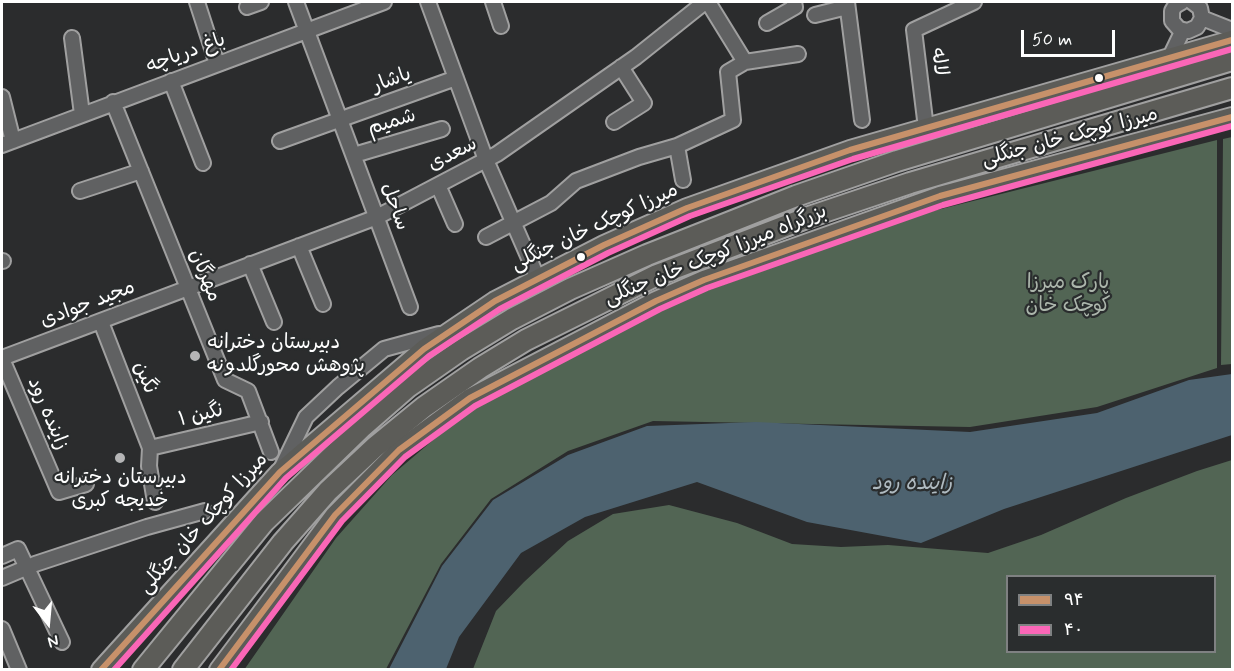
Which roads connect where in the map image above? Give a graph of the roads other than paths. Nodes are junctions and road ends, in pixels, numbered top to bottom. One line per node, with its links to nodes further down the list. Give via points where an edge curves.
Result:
1 (197, 2): 28 (street)
2 (261, 2): 14 (street)
3 (296, 2): 19 (street, ساحل)
4 (384, 2): 13 (street, باغ دریاچه)
5 (428, 2): 30 (street)
6 (493, 2): 18 (street)
7 (706, 2): 27 (street); 29 (street, سعدی)
8 (794, 2): 17 (street, via 795,7)
9 (974, 2): 40 (street, لاله, via 914,30)
10 (1182, 2): 20 (street, via 1174,6 1171,16)
11 (1192, 2): 16 (street, via 1200,8)
12 (847, 4): 15 (street); 37 (street)
13 (359, 6): 19 (street, باغ دریاچه)
14 (247, 8)
15 (815, 15)
16 (1202, 18): 20 (street, via 1197,27); 21 (street)
17 (767, 22)
18 (501, 26)
19 (307, 30): 28 (street, باغ دریاچه); 38 (street, ساحل)
20 (1183, 30): 25 (street)
21 (1233, 30)
22 (72, 38): 35 (street)
23 (1233, 40): 25 (main road, میرزا کوچک خان جنگلی)
24 (798, 54): 27 (street)
25 (1170, 57): 40 (main road, میرزا کوچک خان جنگلی)
26 (1233, 60): 79 (highway, بزرگراه میرزا کوچک خان جنگلی, via 897,161 796,196 647,255 512,319 408,387 352,436 264,522)
27 (745, 62): 44 (street, via 728,72 733,120)
28 (217, 63): 31 (street, باغ دریاچه)
29 (621, 67): 39 (street, via 644,103); 46 (street, سعدی)
30 (456, 78): 38 (street, یاشار); 46 (street)
31 (171, 81): 34 (street, باغ دریاچه); 47 (street)
32 (1228, 90): 76 (highway, بزرگراه میرزا کوچک خان جنگلی, via 910,183 809,217 657,275 584,310 480,368 383,440 328,491)
33 (2, 98): 43 (street)
34 (113, 102): 35 (street, باغ دریاچه); 48 (street, مهرگان)
35 (82, 114): 43 (street, باغ دریاچه)
36 (1233, 117): 86 (main road, میرزا کوچک خان جنگلی, via 940,196 704,280 470,398 399,450 335,515)
37 (862, 120)
38 (341, 121): 42 (street); 45 (street, ساحل)
39 (614, 122)
40 (926, 128): 58 (main road, میرزا کوچک خان جنگلی, via 850,150 687,208)
41 (442, 129): 45 (street, شمیم)
42 (280, 141)
43 (7, 143)
44 (677, 146): 49 (street); 53 (street, via 576,181 551,203)
45 (354, 155): 52 (street, ساحل)
46 (486, 160): 50 (street, سعدی); 53 (street)
47 (203, 163)
48 (141, 171): 51 (street); 59 (street, مهرگان)
49 (682, 180)
50 (438, 185): 52 (street, سعدی); 54 (street)
51 (80, 191)
52 (377, 217): 56 (street, سعدی); 61 (street, ساحل)
53 (514, 223): 55 (street); 58 (street)
54 (455, 224)
55 (486, 237)
56 (299, 246): 57 (street, سعدی); 60 (street)
57 (250, 264): 59 (street, سعدی); 63 (street)
58 (538, 279): 64 (main road, میرزا کوچک خان جنگلی, via 495,301)
59 (188, 287): 62 (street, مجید جوادی); 66 (street, مهرگان, via 225,380 248,391)
60 (323, 304)
61 (410, 307)
62 (101, 322): 65 (street, مجید جوادی); 67 (street, نگین)
63 (274, 322)
64 (450, 332): 69 (main road, میرزا کوچک خان جنگلی, via 424,349); 69 (street, via 384,349 306,417)
65 (2, 358): 70 (street, زاینده رود, via 60,492)
66 (261, 422): 67 (street, نگین ۱); 68 (street, مهرگان)
67 (150, 448): 71 (street, نگین)
68 (271, 452)
69 (280, 472): 81 (main road, میرزا کوچک خان جنگلی)
70 (86, 484)
71 (155, 502)
72 (205, 511): 74 (street)
73 (2, 556): 74 (street, via 18,549)
74 (26, 568): 75 (street); 78 (street)
75 (2, 578)
76 (244, 592): 84 (highway, بزرگراه میرزا کوچک خان جنگلی); 85 (highway)
77 (2, 629): 80 (street)
78 (62, 642)
79 (161, 648): 82 (highway); 83 (highway, بزرگراه میرزا کوچک خان جنگلی)
80 (20, 669)
81 (101, 669)
82 (131, 669)
83 (143, 669)
84 (183, 669)
85 (201, 669)
86 (219, 669)

